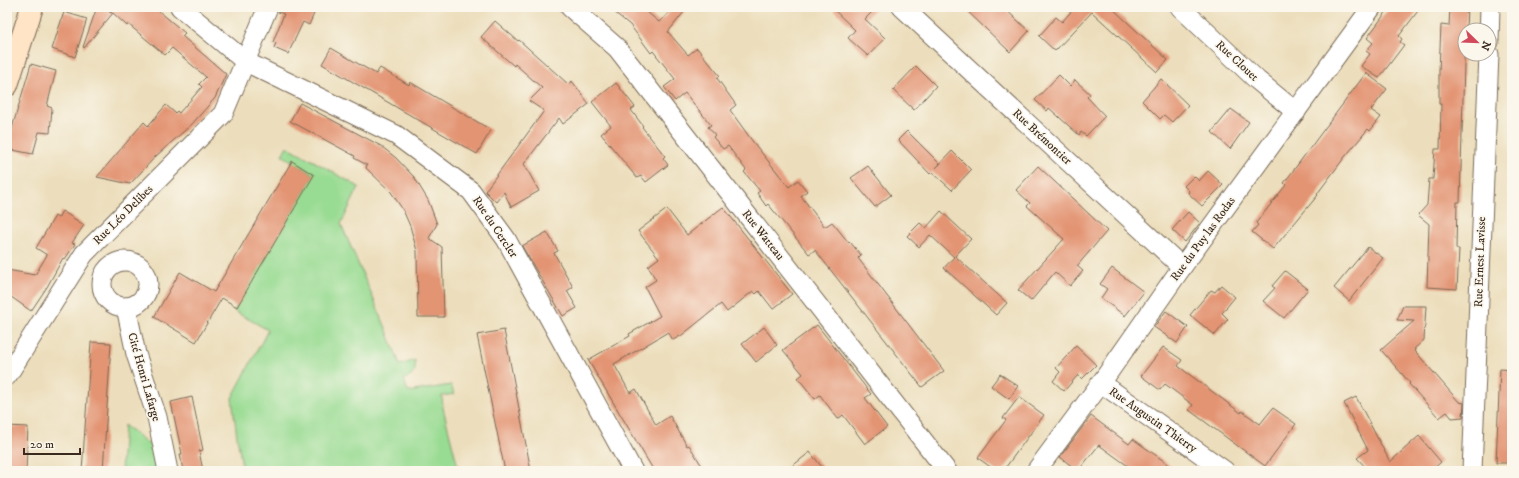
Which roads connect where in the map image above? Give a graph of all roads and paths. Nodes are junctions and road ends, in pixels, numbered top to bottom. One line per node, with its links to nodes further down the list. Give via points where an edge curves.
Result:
1 (32, 7): 12 (main road)
2 (180, 7): 10 (street, Rue du Cercler)
3 (268, 7): 10 (street, Rue Léo Delibes)
4 (570, 7): 22 (street, Rue Watteau, via 617,48)
5 (902, 7): 15 (street, Rue Brémontier)
6 (1180, 7): 13 (street, Rue Clouet, via 1257,80)
7 (1372, 7): 13 (street, Rue du Puy las Rodas)
8 (1490, 7): 9 (street)
9 (1490, 22)
10 (246, 62): 14 (street, Rue Léo Delibes, via 223,114); 21 (street, Rue du Cercler, via 396,135 471,191 506,239)
11 (1488, 62): 25 (street, Rue Ernest Lavisse)
12 (7, 85)
13 (1296, 112): 15 (street, Rue du Puy las Rodas)
14 (84, 254): 16 (street); 18 (street, Rue Léo Delibes)
15 (1182, 267): 19 (street, Rue du Puy las Rodas)
16 (106, 270): 17 (street, via 101,284 106,298 118,306); 17 (street, via 119,262 127,261 141,267 145,274 148,281 144,296 140,302)
17 (126, 307): 20 (street, Cité Henri Lafarge, via 136,354 157,417)
18 (7, 376)
19 (1101, 383): 23 (street, Rue du Puy las Rodas); 24 (street, Rue Augustin Thierry)
20 (168, 471)
21 (633, 471)
22 (947, 471)
23 (1036, 471)
24 (1225, 471)
25 (1472, 471)

